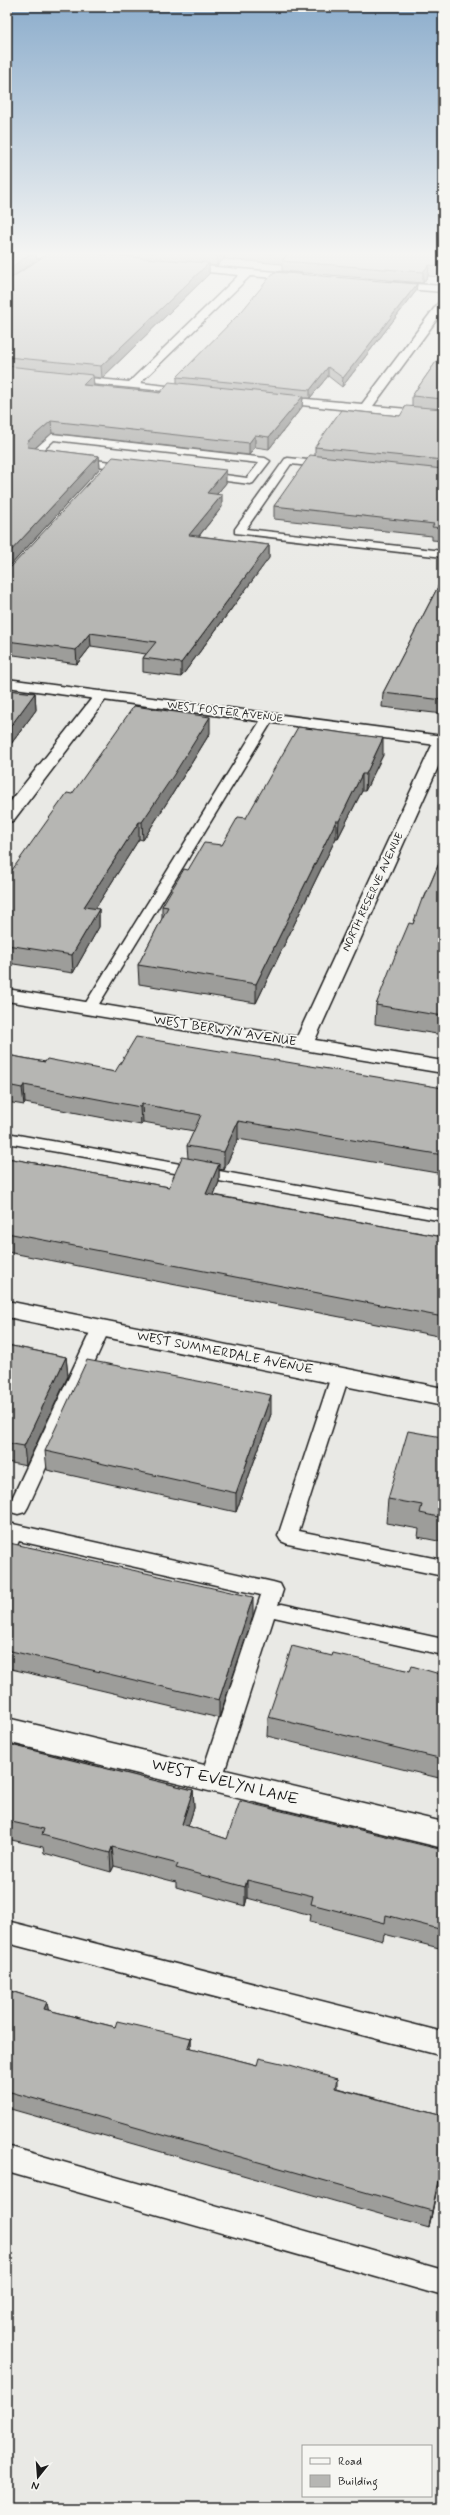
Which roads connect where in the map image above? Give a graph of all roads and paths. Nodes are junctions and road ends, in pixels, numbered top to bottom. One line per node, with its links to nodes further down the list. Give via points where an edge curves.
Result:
1 (148, 369): 4 (street)
2 (393, 369): 7 (street)
3 (7, 373): 4 (street)
4 (131, 386): 5 (street)
5 (201, 392)
6 (263, 398): 7 (street)
7 (364, 408): 8 (street)
8 (443, 416)
9 (128, 446): 10 (lane, via 52,437 32,456); 12 (lane); 15 (lane, via 265,461 250,481)
10 (48, 458)
11 (64, 460): 12 (lane)
12 (110, 465): 14 (lane); 16 (lane)
13 (334, 466): 17 (lane, via 288,461 239,531)
14 (141, 468)
15 (196, 475)
16 (100, 476)
17 (443, 554)
18 (7, 683): 19 (street, WEST FOSTER AVENUE)
19 (101, 696): 20 (street, WEST FOSTER AVENUE); 22 (street)
20 (268, 718): 21 (street, WEST FOSTER AVENUE); 24 (lane)
21 (443, 741): 25 (street, NORTH RESERVE AVENUE)
22 (7, 818)
23 (7, 995): 24 (street, WEST BERWYN AVENUE)
24 (89, 1008): 25 (street, WEST BERWYN AVENUE)
25 (304, 1044): 26 (street, WEST BERWYN AVENUE)
26 (443, 1067)
27 (7, 1138): 28 (lane)
28 (443, 1216)
29 (7, 1309): 30 (street, WEST SUMMERDALE AVENUE)
30 (101, 1328): 31 (street, WEST SUMMERDALE AVENUE); 33 (lane)
31 (340, 1376): 32 (street, WEST SUMMERDALE AVENUE); 35 (lane, via 288,1536)
32 (443, 1397)
33 (18, 1507)
34 (7, 1546): 39 (lane, via 13,1532 273,1590)
35 (443, 1568)
36 (282, 1612): 37 (lane)
37 (443, 1647)
38 (7, 1730): 39 (street, WEST EVELYN LANE)
39 (211, 1779): 40 (street, WEST EVELYN LANE)
40 (443, 1835)
41 (7, 1932): 42 (lane)
42 (443, 2044)
43 (7, 2159): 44 (lane)
44 (443, 2284)

